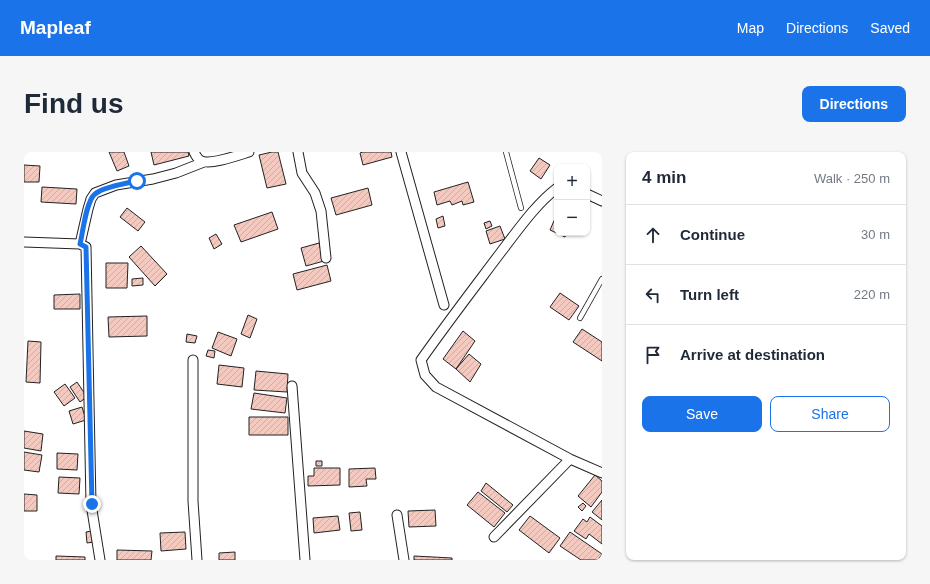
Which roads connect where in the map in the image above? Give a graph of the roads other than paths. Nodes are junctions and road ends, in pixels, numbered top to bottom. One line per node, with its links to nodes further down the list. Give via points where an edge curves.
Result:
1 (194, 152): 6 (street, via 198,159)
2 (249, 152): 6 (street)
3 (298, 152): 13 (street, via 302,173 315,193 321,211)
4 (401, 152): 15 (street)
5 (506, 152): 10 (lane)
6 (204, 162): 12 (street, via 176,173 116,185 95,194 91,199)
7 (554, 190): 19 (street, via 516,233 421,360 425,375 436,387)
8 (590, 196): 9 (street)
9 (602, 202)
10 (521, 208)
11 (24, 242): 12 (street)
12 (80, 244): 23 (street, via 86,247 92,504)
13 (326, 258)
14 (602, 279): 16 (lane)
15 (444, 305)
16 (580, 318)
17 (193, 360): 24 (street, via 193,501)
18 (292, 386): 25 (street)
19 (570, 459): 20 (street); 22 (street)
20 (602, 473)
21 (397, 515): 26 (street)
22 (494, 537)
23 (100, 560)
24 (197, 560)
25 (305, 560)
26 (404, 560)

